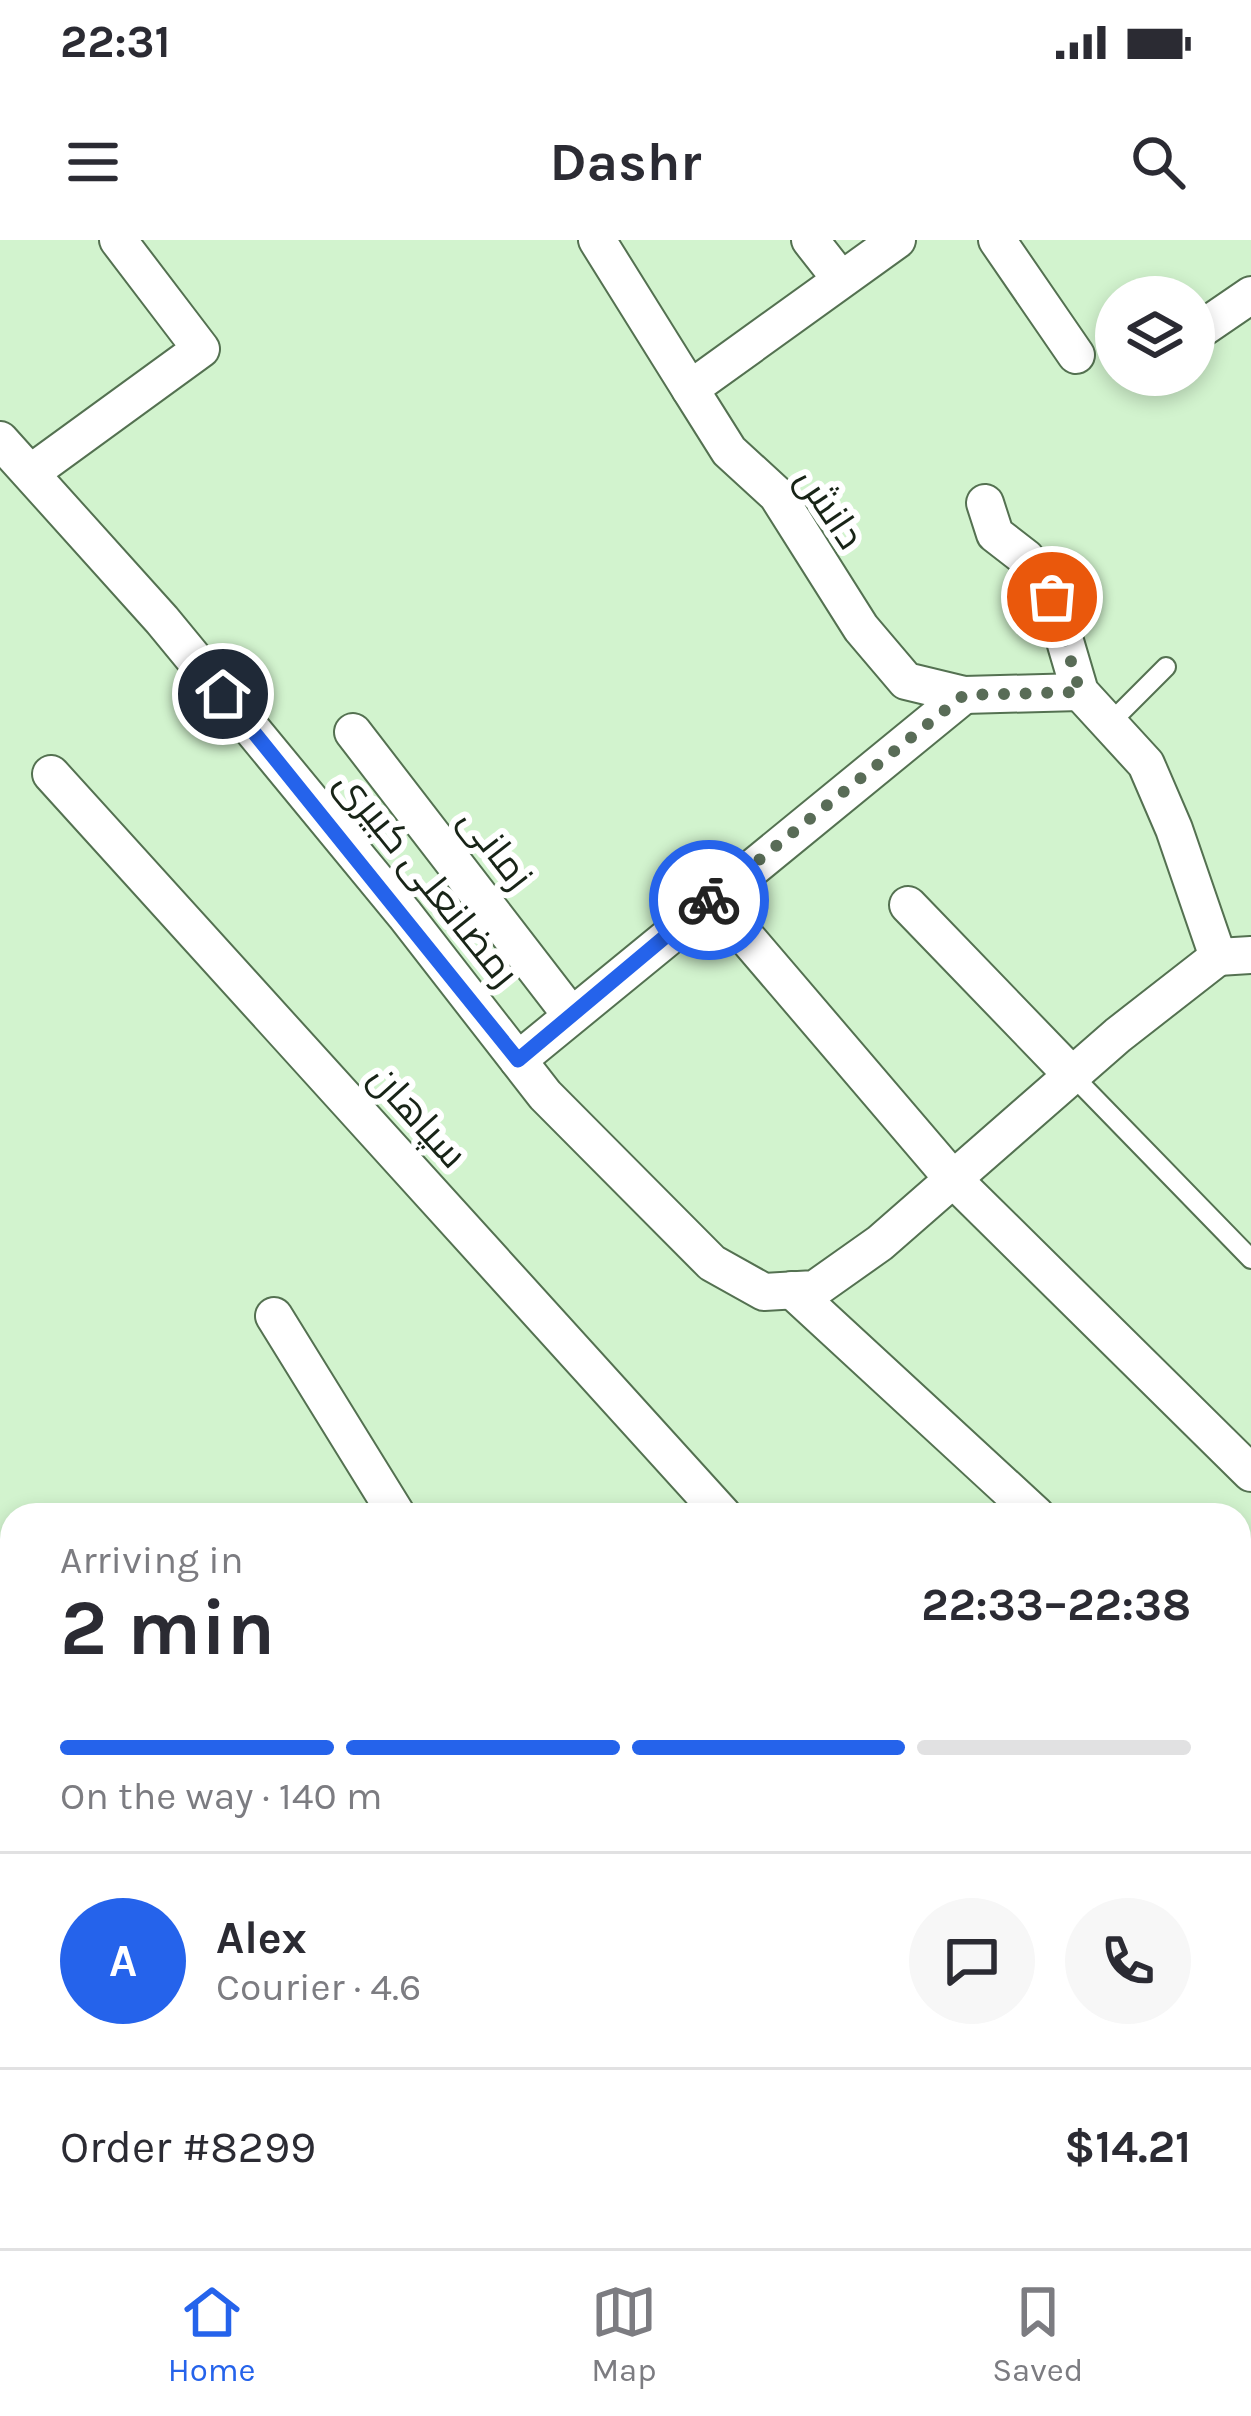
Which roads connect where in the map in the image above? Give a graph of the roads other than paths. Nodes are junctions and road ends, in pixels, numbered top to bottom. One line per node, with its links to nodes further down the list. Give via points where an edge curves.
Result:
1 (118, 240): 12 (street, via 201,349)
2 (597, 240): 10 (street, دانش)
3 (809, 240): 6 (street)
4 (897, 240): 6 (street)
5 (997, 240): 9 (street)
6 (839, 277): 10 (street)
7 (1251, 295): 8 (street)
8 (1215, 320)
9 (1076, 355)
10 (690, 389): 16 (street, دانش, via 729,451 776,495 861,628 906,681)
11 (0, 440): 12 (street, رمضانعلی کبیری)
12 (32, 472): 24 (street, رمضانعلی کبیری, via 178,638)
13 (985, 503): 15 (street, via 995,534 1026,558 1052,597)
14 (1166, 667): 17 (lane)
15 (1080, 692): 16 (street, دانش); 17 (street)
16 (964, 695): 20 (street)
17 (1109, 724): 22 (street, via 1146,764)
18 (353, 732): 23 (street, زمانی)
19 (51, 774): 32 (street, سپاهان)
20 (712, 897): 23 (street); 26 (street)
21 (908, 905): 25 (street)
22 (1234, 956): 25 (street)
23 (572, 1015): 24 (street)
24 (518, 1060): 28 (street, رمضانعلی کبیری, via 712,1263 764,1292)
25 (1072, 1075): 26 (street); 27 (lane)
26 (953, 1179): 28 (street, via 832,1277); 30 (street)
27 (1251, 1259)
28 (792, 1290): 33 (street)
29 (274, 1316): 31 (street)
30 (1251, 1473)
31 (391, 1503)
32 (712, 1503)
33 (1023, 1503)

